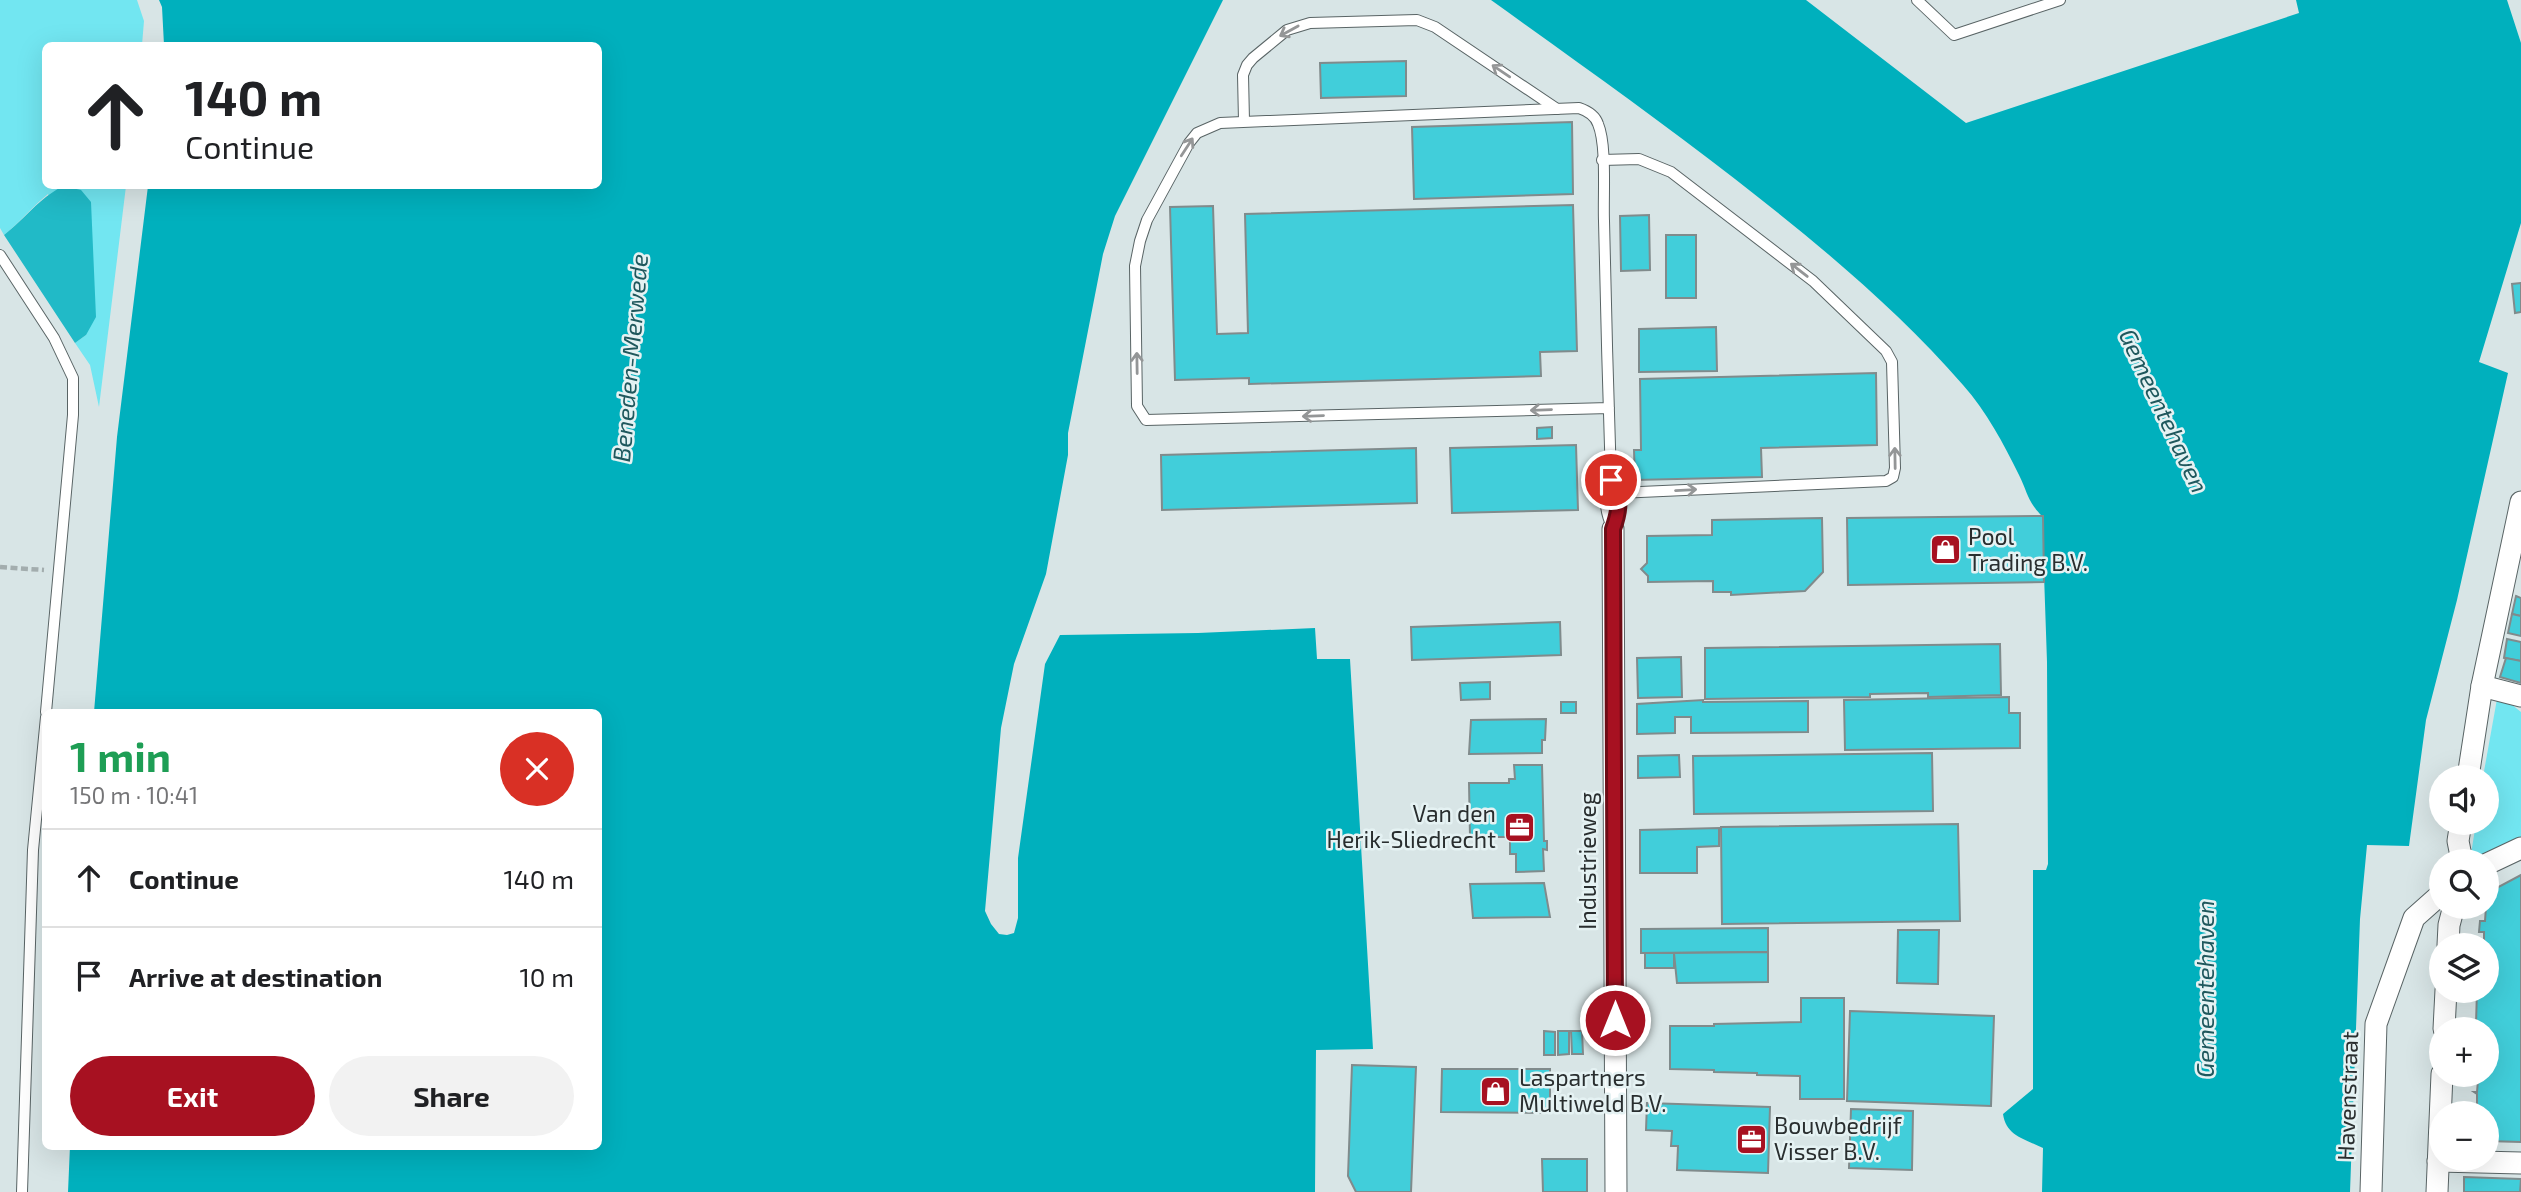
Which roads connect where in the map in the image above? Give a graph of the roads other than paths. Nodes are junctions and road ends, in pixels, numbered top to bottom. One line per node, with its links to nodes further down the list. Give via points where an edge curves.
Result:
1 (1917, 0): 2 (lane, via 1954,35)
2 (2060, 0)
3 (1558, 109): 4 (lane); 4 (lane, one-way to 4, via 1417,20 1310,23 1287,30 1247,65); 5 (lane, via 1579,108 1594,116 1601,133)
4 (1244, 121): 7 (lane, one-way to 4, via 1146,420 1138,406 1135,266 1140,241 1189,143 1208,127)
5 (1602, 160): 7 (lane); 9 (lane, one-way to 5, via 1886,481 1894,477 1895,468 1892,362 1813,281 1671,172 1639,159)
6 (0, 255): 14 (lane, via 74,378)
7 (1609, 408): 8 (lane)
8 (1611, 480): 9 (lane); 11 (lane, via 1605,493 1606,515)
9 (1618, 493): 11 (lane, via 1619,513)
10 (2521, 502): 12 (street)
11 (1613, 529): 24 (street, Industrieweg)
12 (2482, 686): 13 (street); 16 (street)
13 (2521, 696)
14 (46, 709)
15 (42, 756): 23 (lane, via 33,850)
16 (2470, 765)
17 (2521, 848): 18 (street)
18 (2499, 858)
19 (2429, 905): 25 (street, Havenstraat, via 2414,918 2375,1024)
20 (2499, 1162): 21 (street)
21 (2521, 1163)
22 (2438, 1171): 26 (street)
23 (22, 1192)
24 (1616, 1192)
25 (2371, 1192)
26 (2437, 1192)

